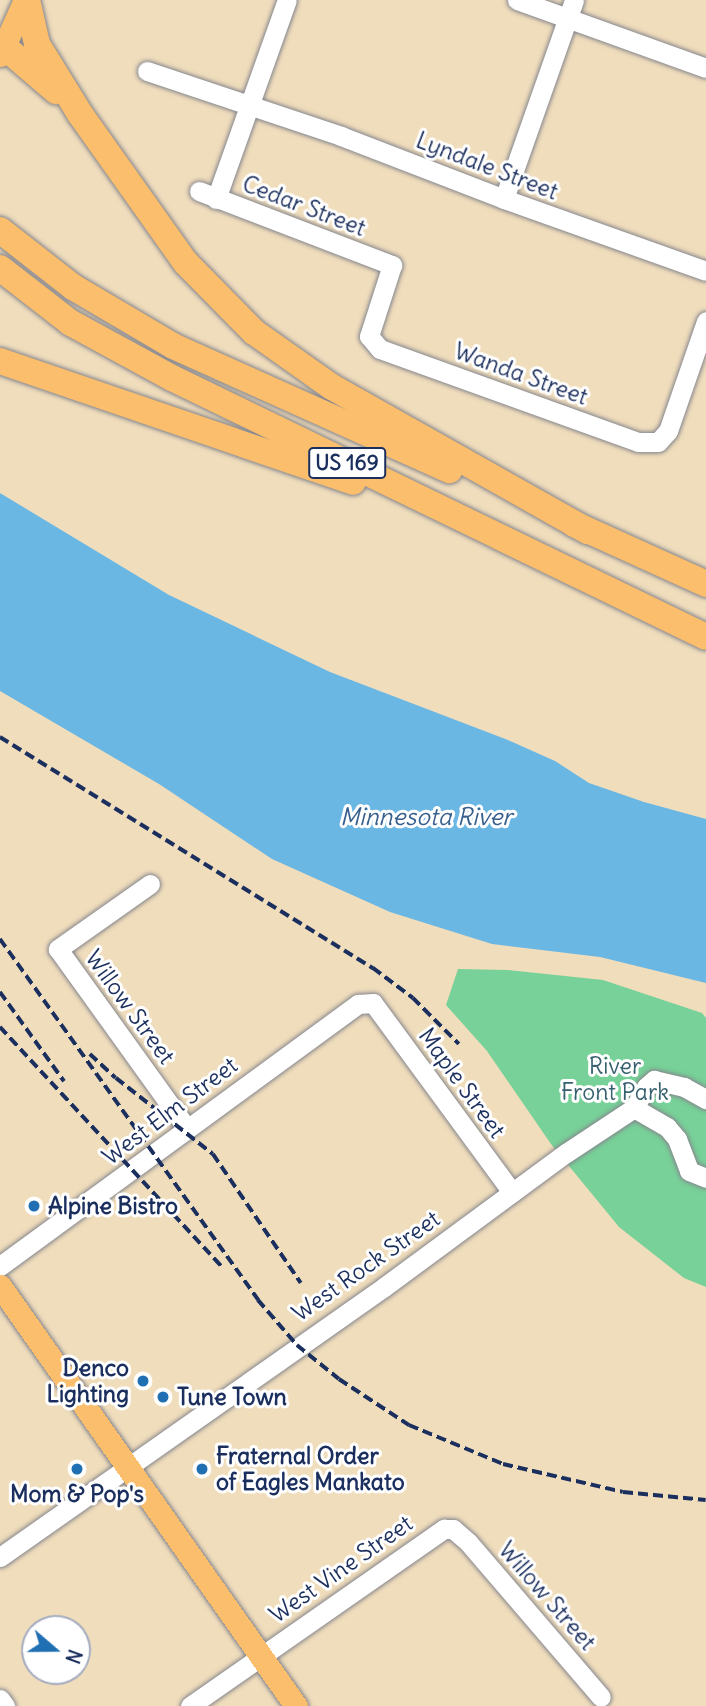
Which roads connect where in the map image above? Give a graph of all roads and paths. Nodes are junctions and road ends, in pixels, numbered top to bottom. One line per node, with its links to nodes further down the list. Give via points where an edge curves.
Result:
1 (26, 0): 5 (main road); 9 (highway, via 37,44)
2 (287, 0): 8 (street)
3 (517, 0): 4 (street)
4 (571, 9): 6 (street); 10 (street)
5 (1, 49): 9 (highway)
6 (706, 68)
7 (147, 71): 8 (street, Lyndale Street)
8 (250, 106): 10 (street, Lyndale Street); 15 (street, Cedar Street, via 208,195 392,265)
9 (80, 114): 17 (highway, via 186,263 254,332 332,387)
10 (504, 200): 13 (street, Lyndale Street)
11 (0, 230): 17 (highway, US 169, via 73,287 173,346)
12 (0, 268): 18 (highway, US 169, via 71,323 119,349)
13 (706, 271)
14 (706, 321): 15 (street, Wanda Street, via 668,431 658,442 638,442 380,349)
15 (371, 341)
16 (0, 361): 18 (highway, via 208,430)
17 (588, 531): 19 (highway, US 169)
18 (499, 537): 20 (highway, US 169)
19 (706, 584)
20 (706, 636)
21 (150, 884): 25 (street, Willow Street, via 58,949)
22 (373, 1003): 25 (street, West Elm Street, via 358,1004); 27 (street, Maple Street)
23 (706, 1099): 24 (street, West Rock Street, via 684,1087 654,1080)
24 (634, 1108): 26 (street, via 667,1127 677,1139 689,1171); 27 (street, West Rock Street)
25 (186, 1127): 28 (street, West Elm Street)
26 (706, 1178)
27 (512, 1192): 30 (street, West Rock Street)
28 (0, 1266)
29 (0, 1286): 30 (main road)
30 (128, 1466): 32 (street, West Rock Street); 33 (main road)
31 (453, 1529): 33 (street, West Vine Street, via 435,1534); 34 (street, Willow Street)
32 (0, 1557)
33 (260, 1656): 37 (street, West Vine Street); 38 (main road)
34 (601, 1697)
35 (0, 1699): 36 (street)
36 (5, 1706)
37 (190, 1706)
38 (296, 1706)

